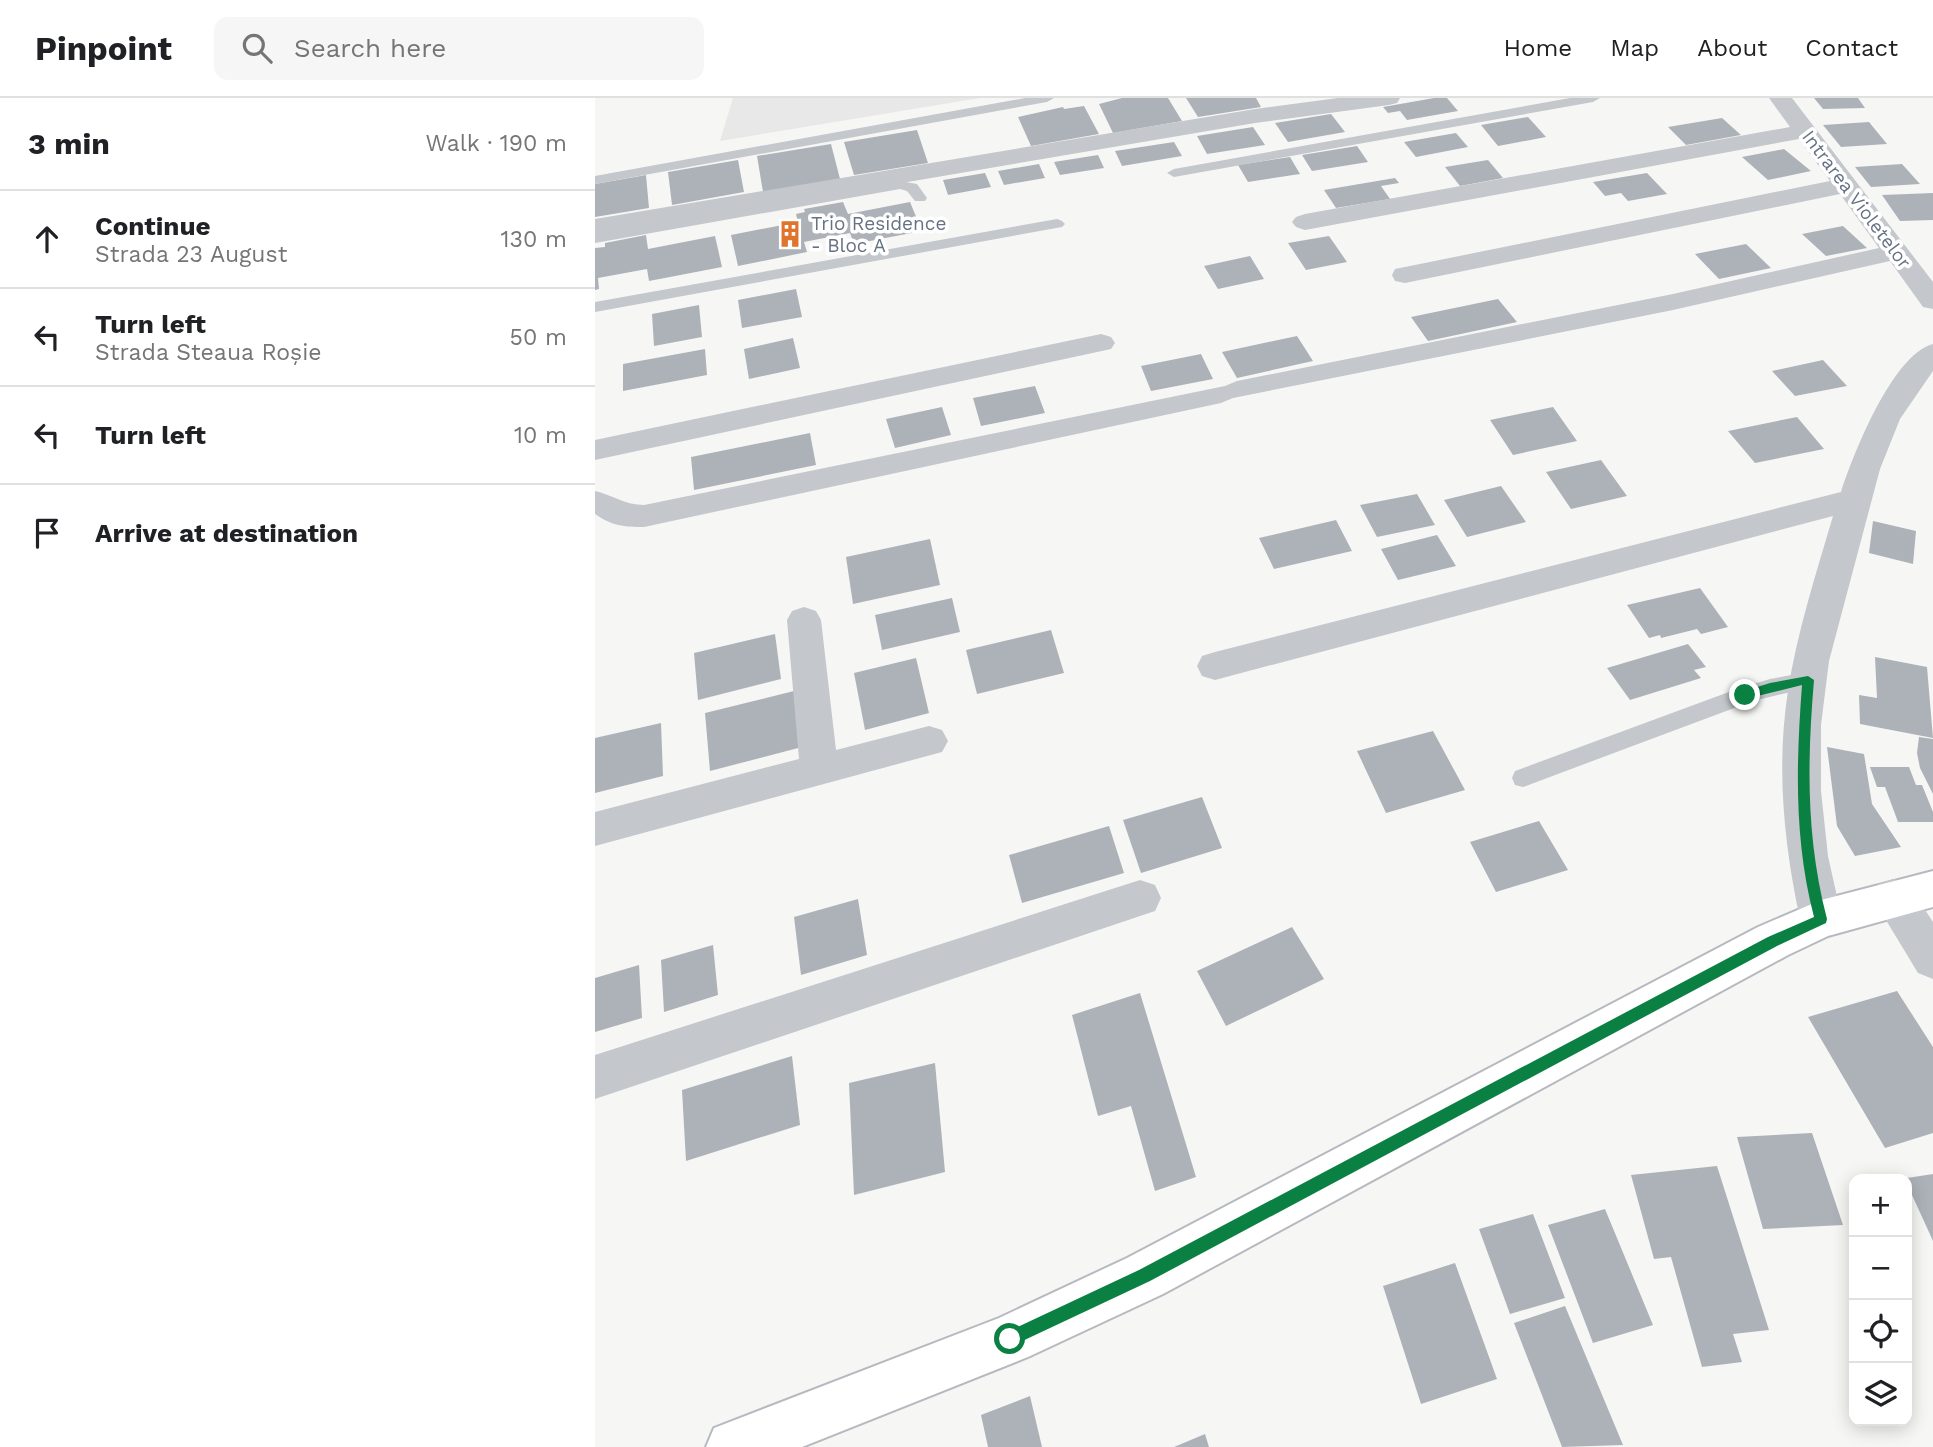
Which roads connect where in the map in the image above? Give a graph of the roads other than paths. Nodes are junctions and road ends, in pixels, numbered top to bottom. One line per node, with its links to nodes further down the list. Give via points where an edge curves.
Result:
1 (1047, 98): 7 (lane)
2 (1389, 98): 12 (street, via 1241,118)
3 (1593, 98): 6 (lane)
4 (1780, 98): 5 (street, Intrarea Violetelor)
5 (1806, 131): 8 (street, Intrarea Violetelor); 10 (street)
6 (1174, 173)
7 (595, 180)
8 (1847, 185): 14 (street, Intrarea Violetelor); 15 (street)
9 (920, 198): 13 (lane, via 912,187 900,185)
10 (1305, 222)
11 (1056, 224): 17 (lane)
12 (595, 226)
13 (595, 238)
14 (1896, 253): 16 (street, Intrarea Violetelor); 22 (street, via 644,516 620,516)
15 (1405, 275)
16 (1933, 301)
17 (595, 307)
18 (1101, 343): 20 (street)
19 (1933, 353): 21 (street, via 1908,383 1875,439)
20 (595, 450)
21 (1853, 500): 24 (street); 25 (street)
22 (595, 502)
23 (804, 620): 27 (street)
24 (1215, 666)
25 (1808, 680): 28 (lane, via 1745,695); 32 (street, via 1802,761 1805,838)
26 (929, 740): 27 (street)
27 (819, 771): 29 (street)
28 (1523, 778)
29 (595, 829)
30 (1913, 893): 32 (main road); 33 (street)
31 (1140, 898): 34 (street)
32 (1821, 919): 35 (main road, via 1145,1276 1010,1339)
33 (1933, 959)
34 (595, 1077)
35 (733, 1447)

